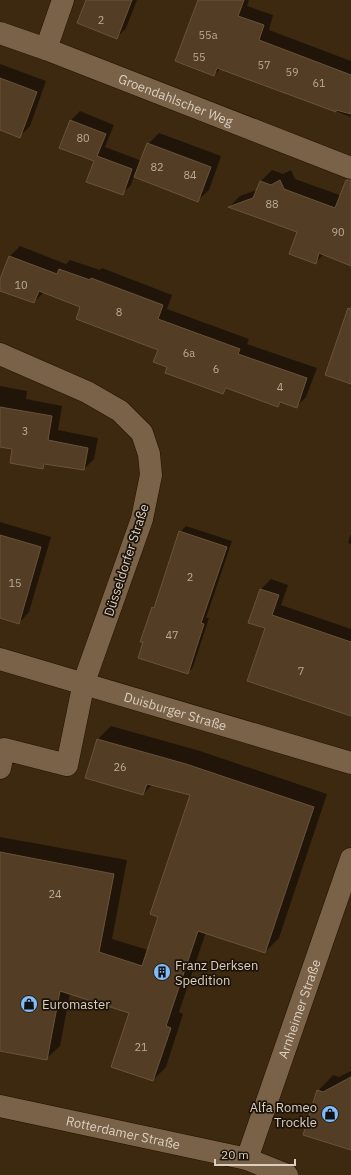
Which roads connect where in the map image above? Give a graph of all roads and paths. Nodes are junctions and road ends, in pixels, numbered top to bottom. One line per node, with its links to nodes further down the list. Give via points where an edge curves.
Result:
1 (63, 0): 3 (street)
2 (0, 33): 3 (street, Groendahlscher Weg)
3 (46, 49): 4 (street, Groendahlscher Weg)
4 (351, 168)
5 (0, 354): 7 (street, Düsseldorfer Straße, via 87,392 120,411 142,433 149,454 151,474 142,519)
6 (0, 659): 7 (street, Duisburger Straße)
7 (84, 682): 8 (street, Duisburger Straße); 9 (street, Düsseldorfer Straße, via 67,765 4,749)
8 (351, 762)
9 (0, 768)
10 (351, 859): 12 (street, Arnheimer Straße)
11 (0, 1106): 12 (street, Rotterdamer Straße)
12 (247, 1160): 13 (street, Rotterdamer Straße)
13 (287, 1175)

